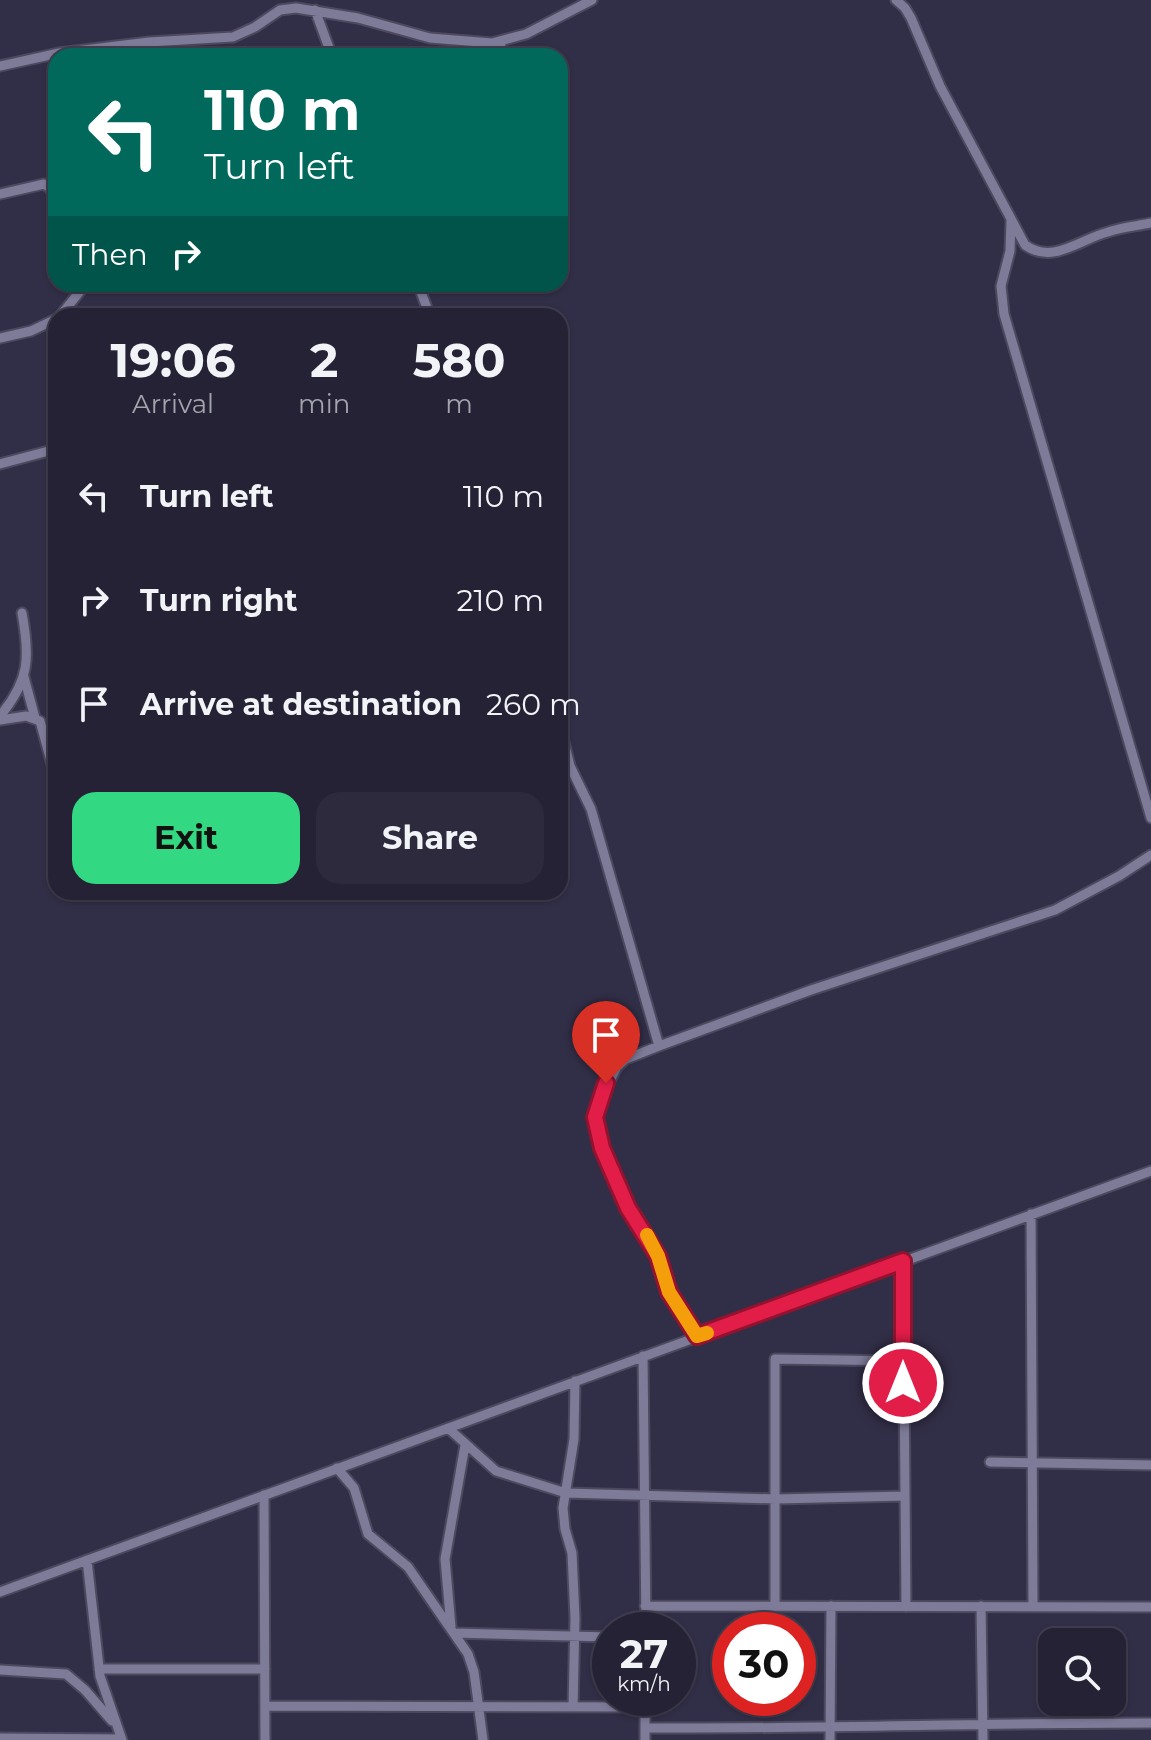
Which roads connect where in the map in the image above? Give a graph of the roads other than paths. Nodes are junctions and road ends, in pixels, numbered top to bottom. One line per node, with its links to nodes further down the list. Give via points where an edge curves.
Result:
1 (592, 0): 4 (street)
2 (896, 0): 12 (street, via 911,18 940,86)
3 (315, 10): 4 (street, via 444,41); 5 (street, via 280,10 233,37); 6 (street)
4 (503, 42): 7 (street)
5 (96, 48)
6 (329, 48)
7 (491, 48)
8 (48, 54): 9 (street)
9 (0, 66)
10 (48, 187): 11 (street)
11 (0, 194)
12 (1011, 220): 13 (street, via 1025,245 1045,253); 26 (street, via 1001,302)
13 (1151, 223)
14 (79, 292): 15 (street)
15 (66, 308)
16 (48, 323): 17 (street)
17 (0, 338)
18 (48, 451): 19 (street)
19 (0, 464)
20 (22, 613): 21 (street, via 27,643)
21 (24, 677): 22 (street); 23 (street)
22 (0, 718): 23 (street)
23 (35, 718): 24 (street)
24 (48, 748)
25 (568, 758): 28 (street, via 591,809)
26 (1151, 818)
27 (1151, 855): 28 (street, via 1055,910)
28 (659, 1046): 32 (street, via 617,1067 595,1117 628,1208 651,1241 669,1292)
29 (1151, 1171): 30 (street)
30 (1031, 1214): 31 (street); 39 (street)
31 (903, 1261): 32 (street); 34 (street)
32 (697, 1336): 33 (street)
33 (643, 1356): 35 (street); 44 (street)
34 (902, 1361): 45 (street); 46 (street, via 775,1359)
35 (575, 1381): 36 (street); 42 (street)
36 (448, 1428): 37 (street); 41 (street)
37 (465, 1445): 42 (street, via 496,1471); 57 (street, via 445,1559)
38 (990, 1462): 39 (street)
39 (1033, 1463): 40 (street); 52 (street)
40 (1151, 1465)
41 (337, 1468): 43 (street); 57 (street, via 354,1488 368,1534 408,1567)
42 (566, 1493): 44 (street); 58 (street)
43 (264, 1495): 47 (street); 61 (street)
44 (644, 1496): 46 (street); 49 (street)
45 (905, 1496): 46 (street); 54 (street)
46 (776, 1499): 53 (street)
47 (87, 1560): 48 (street); 60 (street)
48 (0, 1592)
49 (645, 1606): 53 (street); 56 (street)
50 (831, 1606): 53 (street); 54 (street); 72 (street)
51 (981, 1606): 52 (street); 54 (street); 68 (street)
52 (1033, 1606): 55 (street)
53 (775, 1607)
54 (906, 1607)
55 (1151, 1607)
56 (645, 1612)
57 (453, 1632): 58 (street); 65 (street, via 472,1664)
58 (573, 1637): 59 (street); 66 (street)
59 (592, 1637)
60 (99, 1669): 61 (street); 70 (street)
61 (265, 1669): 63 (street)
62 (0, 1670): 70 (street, via 66,1674)
63 (265, 1706): 65 (street); 75 (street)
64 (592, 1706): 66 (street)
65 (479, 1707): 66 (street); 76 (street)
66 (573, 1707)
67 (645, 1716): 71 (street)
68 (983, 1723): 69 (street); 72 (street); 79 (street)
69 (1151, 1723)
70 (117, 1728): 74 (street)
71 (645, 1728): 72 (street); 77 (street)
72 (830, 1729): 78 (street)
73 (0, 1738): 74 (street)
74 (122, 1739)
75 (265, 1740)
76 (483, 1740)
77 (645, 1740)
78 (830, 1740)
79 (983, 1740)

